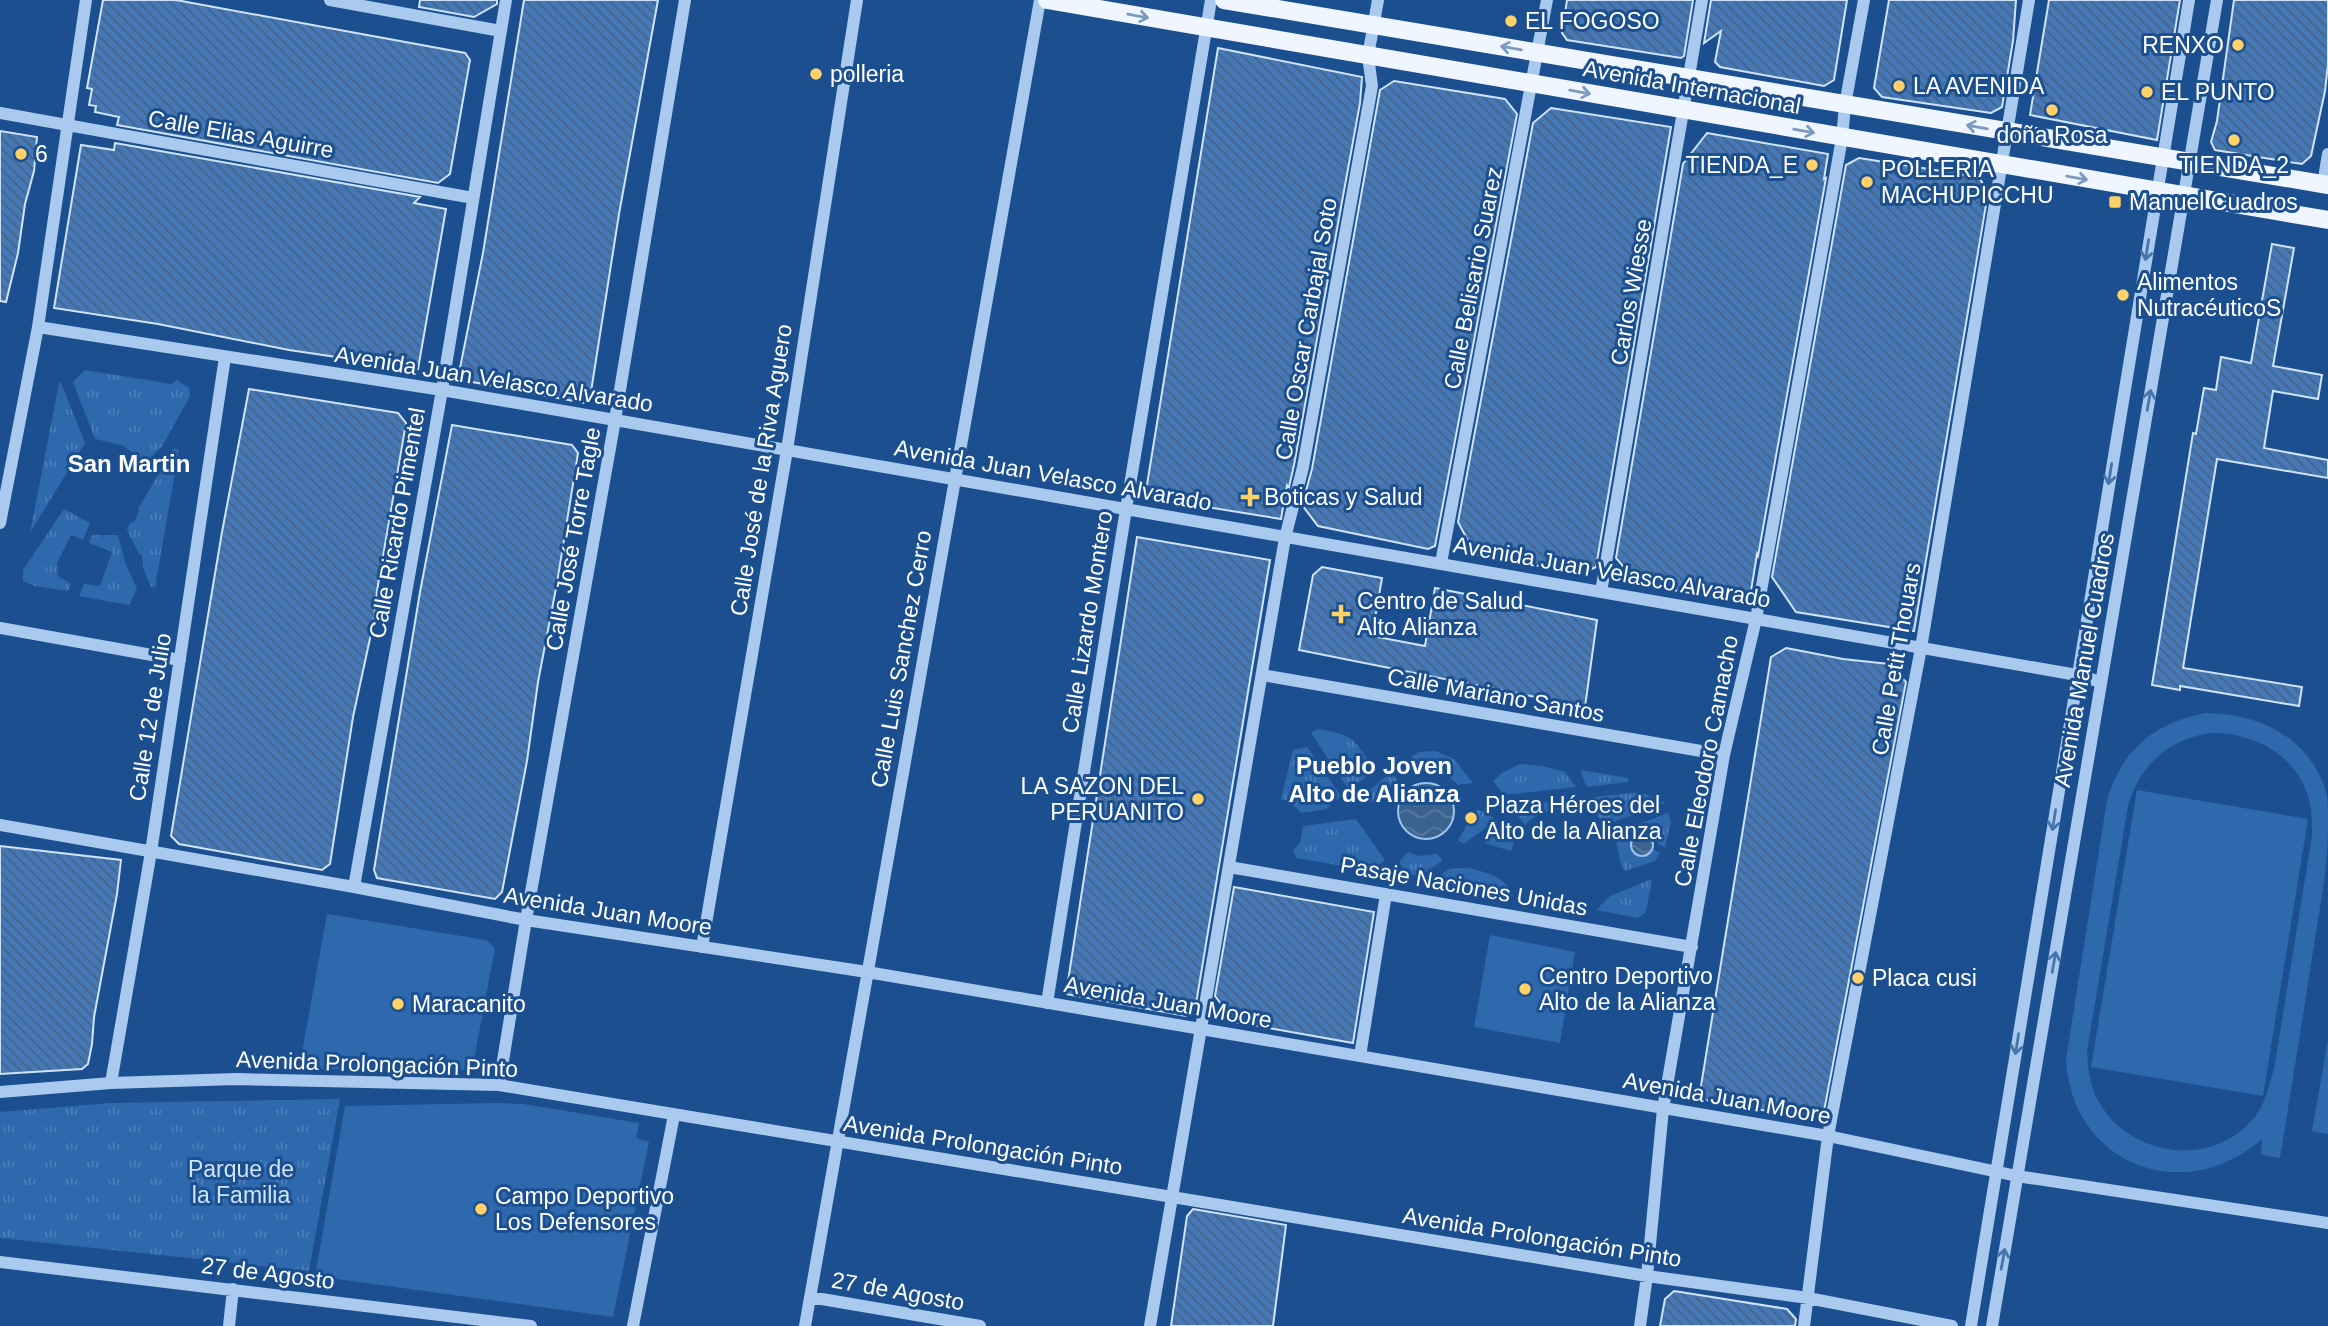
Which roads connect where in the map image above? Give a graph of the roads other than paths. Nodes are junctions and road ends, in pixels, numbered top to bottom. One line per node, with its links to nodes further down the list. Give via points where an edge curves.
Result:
1 (86, 0): 27 (street)
2 (330, 0): 19 (street)
3 (506, 0): 19 (street, Calle Ricardo Pimentel)
4 (685, 0): 42 (street, Calle José Torre Tagle)
5 (857, 0): 43 (street, Calle José de la Riva Aguero)
6 (1040, 0): 44 (street, Calle Luis Sanchez Cerro)
7 (1047, 0): 18 (main road, Avenida Internacional, one-way to 18)
8 (1212, 0): 18 (street, Calle Lizardo Montero)
9 (1224, 0): 17 (main road, Avenida Internacional)
10 (1378, 0): 17 (street, Calle Oscar Carbajal Soto)
11 (1547, 0): 20 (street, Calle Belisario Suarez)
12 (1702, 0): 22 (street, Carlos Wiesse)
13 (1864, 0): 24 (street, Calle Eleodoro Camacho)
14 (2029, 0): 28 (street, Calle Petit Thouars)
15 (2189, 0): 31 (street, Avenida Manuel Cuadros)
16 (2217, 0): 32 (street, Avenida Manuel Cuadros)
17 (1373, 25): 20 (main road, Avenida Internacional, one-way to 17); 21 (street, Calle Oscar Carbajal Soto)
18 (1207, 28): 21 (main road, Avenida Internacional); 45 (street, Calle Lizardo Montero)
19 (501, 31): 37 (street, Calle Ricardo Pimentel)
20 (1538, 53): 22 (main road, Avenida Internacional); 23 (street, Calle Belisario Suarez)
21 (1368, 55): 23 (main road, Avenida Internacional); 47 (street, Calle Oscar Carbajal Soto, via 1372,86 1303,467)
22 (1689, 79): 24 (main road, Avenida Internacional); 25 (street, Carlos Wiesse)
23 (1531, 84): 25 (main road, Avenida Internacional, one-way to 25); 48 (street, Calle Belisario Suarez)
24 (1845, 105): 28 (main road, Avenida Internacional, one-way to 24); 29 (street, Calle Eleodoro Camacho)
25 (1684, 110): 29 (main road, Avenida Internacional, one-way to 29); 49 (street, Carlos Wiesse)
26 (0, 113): 27 (street, Calle Elias Aguirre)
27 (67, 123): 37 (street, Calle Elias Aguirre); 39 (street)
28 (2007, 132): 31 (main road, Avenida Internacional); 33 (street, Calle Petit Thouars)
29 (1842, 138): 33 (main road, Avenida Internacional); 50 (street, Calle Eleodoro Camacho)
30 (2328, 154): 34 (street)
31 (2161, 158): 32 (main road, Avenida Internacional); 35 (street, Avenida Manuel Cuadros)
32 (2189, 163): 34 (main road, Avenida Internacional); 36 (street, Avenida Manuel Cuadros)
33 (2001, 165): 35 (main road, Avenida Internacional, one-way to 35); 52 (street, Calle Petit Thouars)
34 (2326, 185)
35 (2156, 192): 36 (main road, Avenida Internacional); 55 (street, Avenida Manuel Cuadros, one-way to 55)
36 (2184, 197): 38 (main road, Avenida Internacional); 56 (street, Avenida Manuel Cuadros, one-way to 36)
37 (474, 198): 41 (street, Calle Ricardo Pimentel)
38 (2328, 220)
39 (38, 327): 40 (street, Avenida Juan Velasco Alvarado); 46 (street)
40 (225, 356): 41 (street, Avenida Juan Velasco Alvarado); 53 (street, Calle 12 de Julio)
41 (442, 390): 42 (street, Avenida Juan Velasco Alvarado); 61 (street, Calle Ricardo Pimentel)
42 (615, 420): 43 (street, Avenida Juan Velasco Alvarado); 63 (street, Calle José Torre Tagle)
43 (786, 450): 44 (street, Avenida Juan Velasco Alvarado); 64 (street, Calle José de la Riva Aguero)
44 (955, 479): 45 (street, Avenida Juan Velasco Alvarado); 66 (street, Calle Luis Sanchez Cerro)
45 (1126, 509): 47 (street, Avenida Juan Velasco Alvarado); 67 (street, Calle Lizardo Montero)
46 (0, 523)
47 (1285, 538): 48 (street, Avenida Juan Velasco Alvarado); 54 (street, Calle Oscar Carbajal Soto)
48 (1441, 563): 49 (street, Avenida Juan Velasco Alvarado)
49 (1601, 592): 50 (street, Avenida Juan Velasco Alvarado)
50 (1756, 619): 52 (street, Avenida Juan Velasco Alvarado); 57 (street, Calle Eleodoro Camacho)
51 (0, 628): 53 (street)
52 (1921, 648): 55 (street, Avenida Juan Velasco Alvarado); 75 (street, Calle Petit Thouars)
53 (180, 660): 59 (street, Calle 12 de Julio)
54 (1262, 675): 57 (street, Calle Mariano Santos); 60 (street, Calle Oscar Carbajal Soto)
55 (2077, 675): 56 (street, Avenida Juan Velasco Alvarado); 77 (street, Avenida Manuel Cuadros, one-way to 77)
56 (2101, 682): 78 (street, Avenida Manuel Cuadros, one-way to 56)
57 (1724, 755): 65 (street, Calle Eleodoro Camacho)
58 (0, 825): 59 (street, Avenida Juan Moore)
59 (150, 852): 61 (street, Avenida Juan Moore); 70 (street, Calle 12 de Julio)
60 (1228, 867): 62 (street, Pasaje Naciones Unidas); 68 (street, Calle Oscar Carbajal Soto)
61 (354, 887): 63 (street, Avenida Juan Moore)
62 (1386, 894): 65 (street, Pasaje Naciones Unidas); 69 (street)
63 (526, 920): 64 (street, Avenida Juan Moore); 71 (street, Calle José Torre Tagle)
64 (702, 947): 66 (street, Avenida Juan Moore)
65 (1692, 947): 73 (street, Calle Eleodoro Camacho)
66 (867, 972): 67 (street, Avenida Juan Moore); 76 (street, Calle Luis Sanchez Cerro)
67 (1047, 1003): 68 (street, Avenida Juan Moore)
68 (1201, 1029): 69 (street, Avenida Juan Moore); 79 (street, Calle Oscar Carbajal Soto)
69 (1360, 1056): 73 (street, Avenida Juan Moore)
70 (111, 1083): 71 (street, Avenida Prolongación Pinto, via 236,1079); 72 (street, Avenida Prolongación Pinto)
71 (499, 1085): 74 (street, Avenida Prolongación Pinto)
72 (0, 1092)
73 (1663, 1109): 75 (street, Avenida Juan Moore); 82 (street, Calle Eleodoro Camacho)
74 (674, 1115): 76 (street, Avenida Prolongación Pinto); 88 (street)
75 (1828, 1136): 77 (street, Avenida Juan Moore); 85 (street, Calle Petit Thouars)
76 (837, 1142): 79 (street, Avenida Prolongación Pinto); 84 (street, Calle Luis Sanchez Cerro)
77 (1996, 1171): 78 (street, Avenida Juan Moore); 95 (street, Avenida Manuel Cuadros)
78 (2017, 1176): 80 (street, Avenida Juan Moore); 96 (street, Avenida Manuel Cuadros, one-way to 78)
79 (1172, 1198): 82 (street, Avenida Prolongación Pinto); 91 (street, Calle Oscar Carbajal Soto)
80 (2328, 1223)
81 (0, 1262): 83 (street, 27 de Agosto)
82 (1647, 1276): 85 (street, Avenida Prolongación Pinto); 92 (street, Calle Eleodoro Camacho)
83 (233, 1289): 86 (street); 87 (street, 27 de Agosto)
84 (810, 1297): 89 (street, Calle Luis Sanchez Cerro); 90 (street, 27 de Agosto)
85 (1808, 1298): 93 (street, Calle Petit Thouars); 94 (street, Avenida Prolongación Pinto)
86 (229, 1326)
87 (531, 1326)
88 (634, 1326)
89 (804, 1326)
90 (980, 1326)
91 (1150, 1326)
92 (1640, 1326)
93 (1804, 1326)
94 (1952, 1326)
95 (1971, 1326)
96 (1992, 1326)

